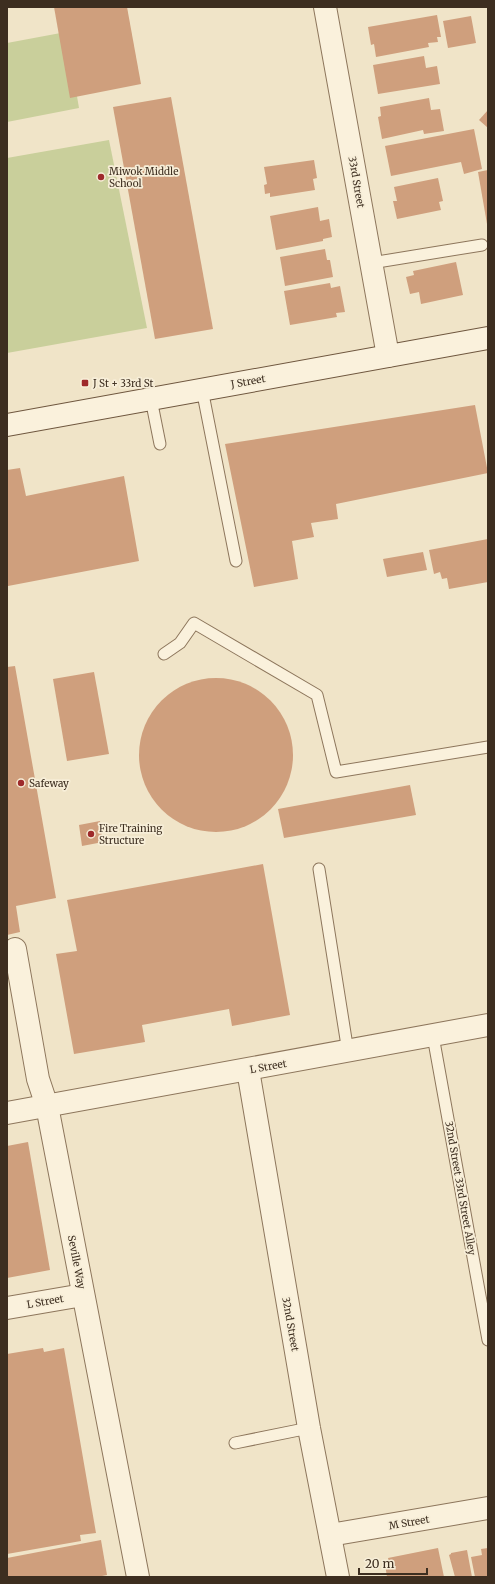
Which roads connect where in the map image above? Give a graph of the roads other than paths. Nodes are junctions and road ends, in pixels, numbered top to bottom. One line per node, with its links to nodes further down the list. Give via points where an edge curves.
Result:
1 (326, 7): 3 (street, 33rd Street)
2 (482, 245): 3 (lane)
3 (371, 263): 5 (street, 33rd Street)
4 (488, 338): 5 (street, J Street)
5 (388, 356): 6 (street, J Street)
6 (202, 389): 7 (street, J Street); 10 (lane)
7 (151, 399): 8 (street, J Street); 9 (lane)
8 (7, 425)
9 (160, 444)
10 (236, 561)
11 (164, 654): 12 (lane, via 180,643 194,623 317,695 336,772)
12 (488, 747)
13 (319, 870): 17 (lane)
14 (15, 949): 19 (street, Seville Way, via 38,1079)
15 (488, 1025): 16 (street, L Street)
16 (433, 1036): 17 (street, L Street); 23 (lane, 32nd Street 33rd Street Alley)
17 (348, 1052): 18 (street, L Street)
18 (248, 1070): 19 (street, L Street); 24 (street, 32nd Street)
19 (48, 1106): 20 (street, L Street); 21 (street, Seville Way)
20 (7, 1113)
21 (83, 1295): 22 (street, L Street); 28 (street, Seville Way)
22 (7, 1308)
23 (488, 1340)
24 (309, 1428): 25 (lane); 27 (street, 32nd Street)
25 (235, 1443)
26 (488, 1508): 27 (street, M Street)
27 (330, 1535): 29 (street, 32nd Street)
28 (138, 1577)
29 (338, 1577)

